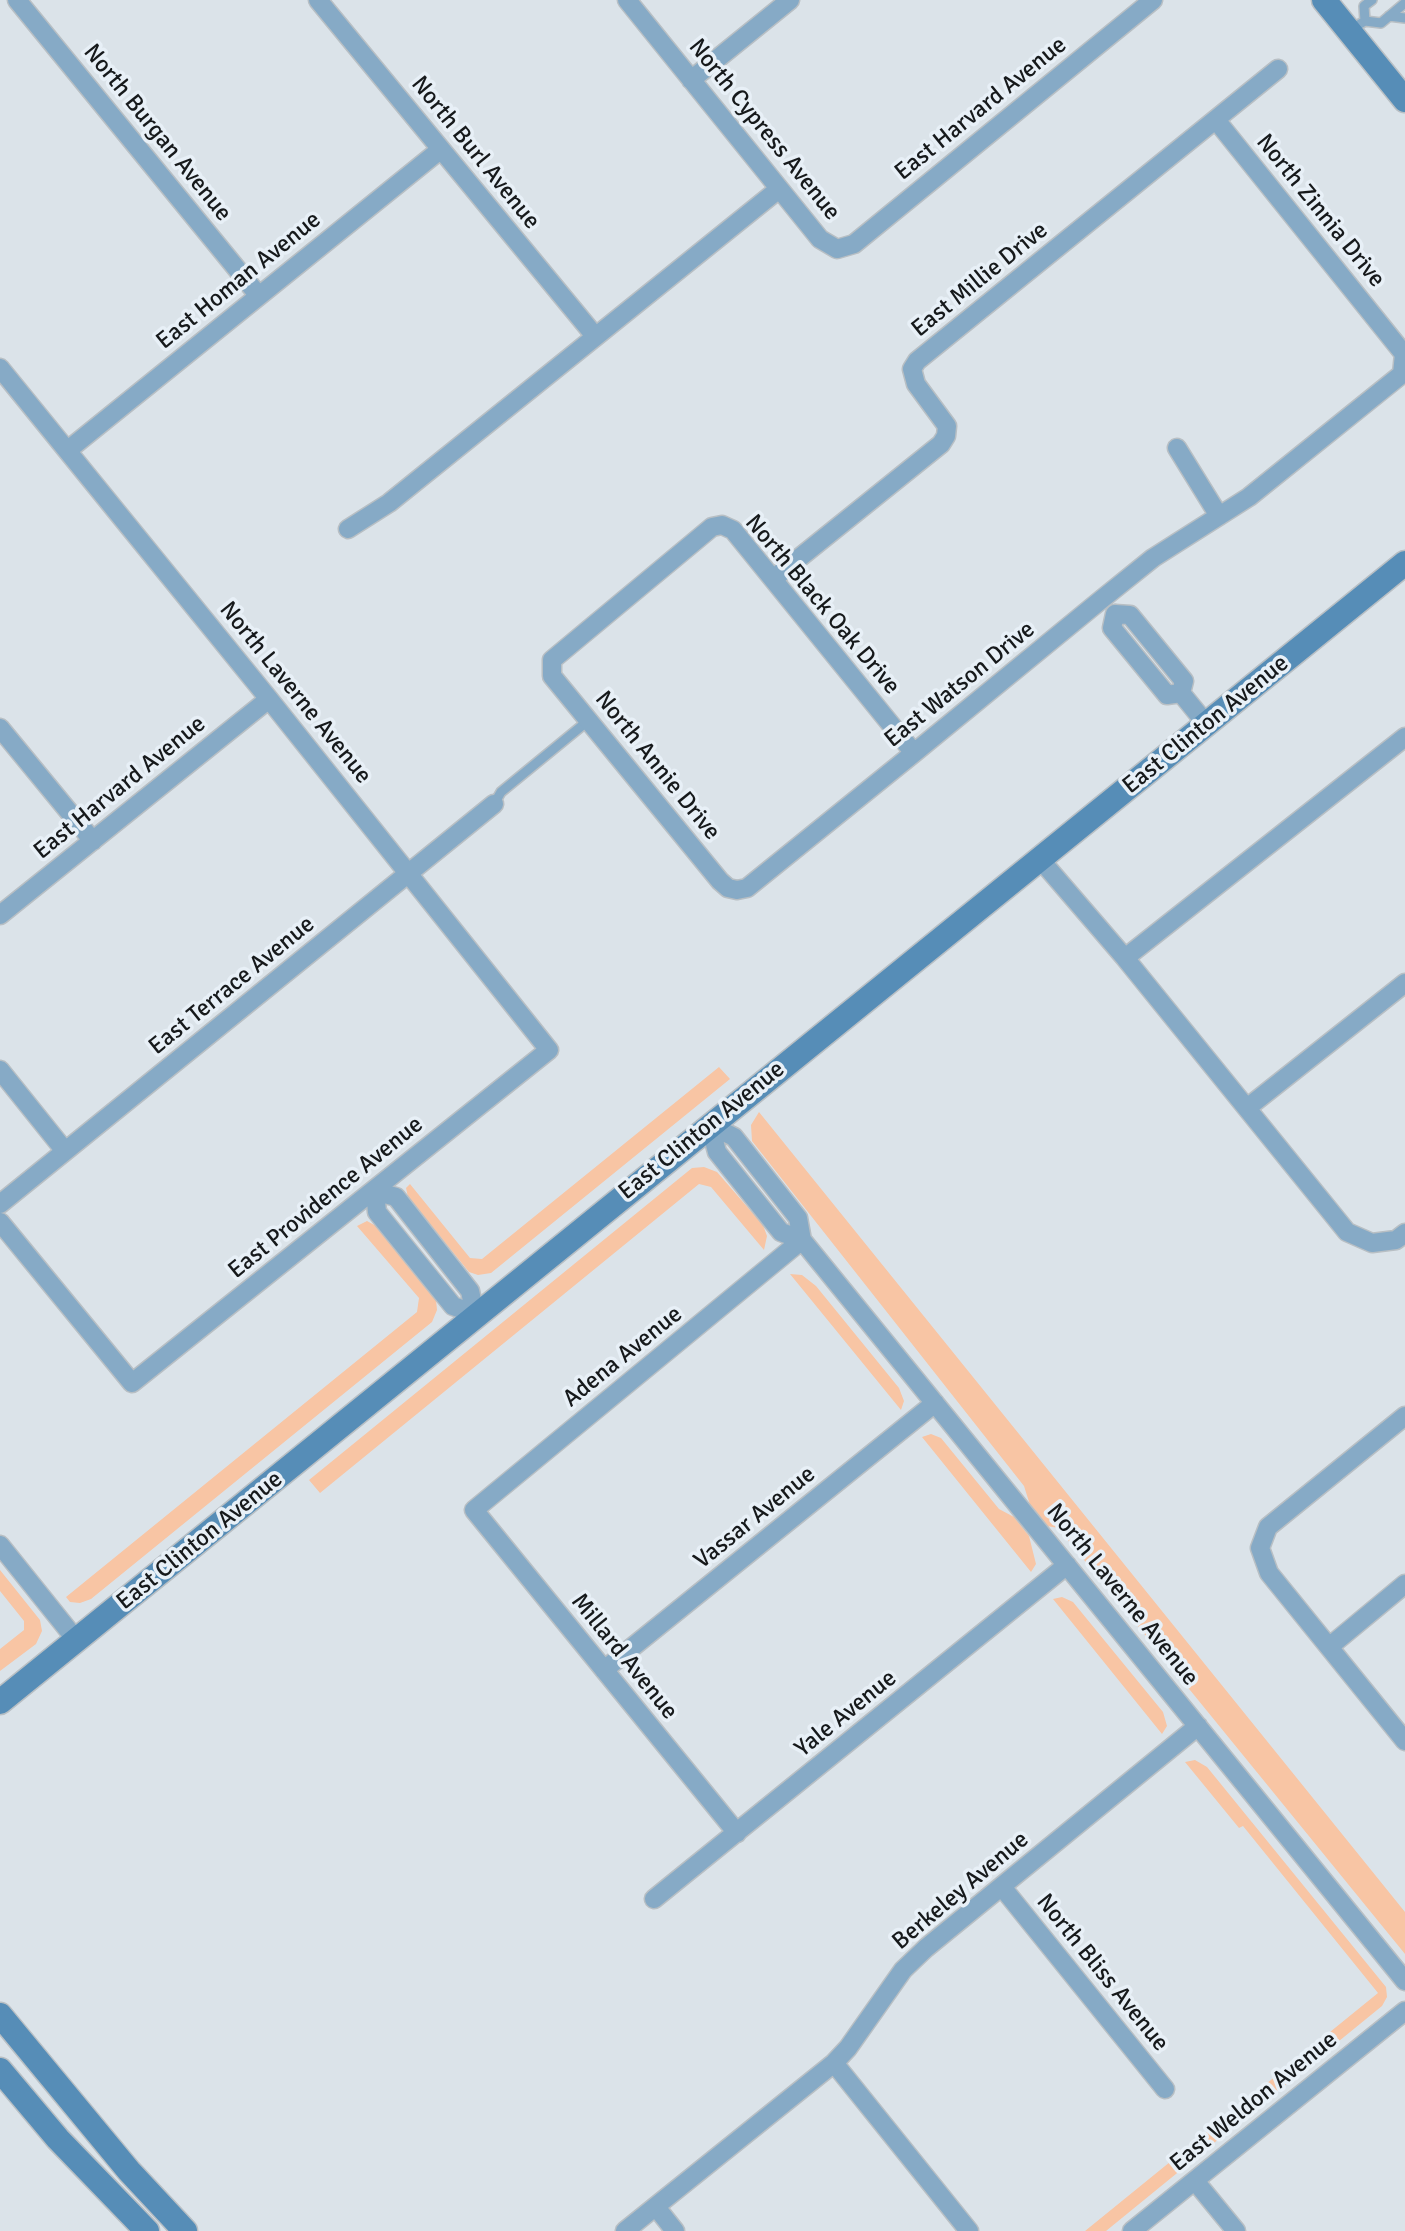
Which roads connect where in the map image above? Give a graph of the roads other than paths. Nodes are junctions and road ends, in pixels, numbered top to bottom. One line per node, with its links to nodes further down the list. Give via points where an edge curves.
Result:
1 (17, 0): 19 (street, North Burgan Avenue)
2 (318, 0): 16 (street, North Burl Avenue)
3 (627, 0): 13 (street, North Cypress Avenue)
4 (790, 0): 13 (street)
5 (1153, 0): 18 (street, East Harvard Avenue, via 854,244)
6 (1324, 0): 11 (street)
7 (1372, 0): 11 (lane)
8 (1405, 3): 9 (lane)
9 (1389, 16): 10 (lane); 11 (lane, via 1381,23)
10 (1405, 18)
11 (1357, 26): 14 (street)
12 (1278, 69): 15 (street, East Millie Drive)
13 (691, 80): 17 (street, North Cypress Avenue)
14 (1405, 100)
15 (1216, 120): 22 (street, North Zinnia Drive, via 1404,354); 28 (street, East Millie Drive, via 917,361 913,377 947,426 941,444)
16 (440, 150): 19 (street, East Homan Avenue); 20 (street, North Burl Avenue)
17 (779, 189): 18 (street, North Cypress Avenue, via 820,239); 20 (street)
18 (837, 249)
19 (259, 296): 24 (street, East Homan Avenue)
20 (595, 336): 26 (street, via 389,503)
21 (0, 368): 24 (street, North Laverne Avenue)
22 (1402, 374): 25 (street, East Watson Drive)
23 (1177, 448): 25 (street)
24 (68, 450): 31 (street, North Laverne Avenue)
25 (1219, 516): 29 (street, East Watson Drive, via 1166,548)
26 (348, 529)
27 (1405, 563): 33 (street, East Clinton Avenue)
28 (773, 579): 30 (street, North Black Oak Drive, via 733,530 712,527 552,660); 36 (street, North Black Oak Drive)
29 (1102, 599): 33 (street, via 1115,614 1130,615 1184,681 1181,693); 36 (street, East Watson Drive)
30 (551, 668): 32 (street, North Annie Drive)
31 (269, 699): 38 (street, East Harvard Avenue); 40 (street, North Laverne Avenue)
32 (589, 720): 37 (lane, via 501,792); 41 (street, North Annie Drive, via 720,881)
33 (1207, 725): 39 (street, East Clinton Avenue)
34 (0, 728): 38 (street)
35 (1405, 737): 43 (street)
36 (914, 753): 41 (street, East Watson Drive, via 747,888)
37 (494, 804): 40 (street, East Terrace Avenue)
38 (93, 841): 42 (street, East Harvard Avenue)
39 (1039, 858): 43 (street); 48 (street, East Clinton Avenue)
40 (408, 873): 45 (street, North Laverne Avenue); 49 (street, East Terrace Avenue)
41 (733, 889)
42 (0, 915)
43 (1125, 958): 47 (street)
44 (1405, 983): 47 (street)
45 (549, 1050): 50 (street, East Providence Avenue)
46 (0, 1070): 49 (street)
47 (1247, 1108): 53 (street, via 1347,1232 1372,1243 1396,1240)
48 (710, 1125): 54 (street, North Laverne Avenue, via 734,1137 798,1218); 55 (street, East Clinton Avenue)
49 (65, 1151): 51 (street, East Terrace Avenue)
50 (375, 1191): 52 (street, East Providence Avenue, via 132,1383); 55 (street, via 377,1212 453,1306)
51 (0, 1204)
52 (0, 1222)
53 (1405, 1233)
54 (802, 1240): 56 (street, North Laverne Avenue); 58 (street, Adena Avenue)
55 (475, 1314): 62 (street, East Clinton Avenue)
56 (935, 1403): 60 (street, North Laverne Avenue); 64 (street, Vassar Avenue)
57 (1405, 1416): 63 (street, via 1268,1527 1260,1548 1269,1573)
58 (474, 1510): 64 (street, Millard Avenue)
59 (0, 1545): 62 (street)
60 (1067, 1565): 66 (street, North Laverne Avenue); 68 (street, Yale Avenue)
61 (1405, 1584): 63 (street)
62 (77, 1641): 65 (street, East Clinton Avenue)
63 (1329, 1647): 67 (street)
64 (604, 1670): 68 (street, Millard Avenue)
65 (0, 1702)
66 (1198, 1726): 69 (street, Berkeley Avenue); 71 (street, North Laverne Avenue)
67 (1405, 1741)
68 (737, 1833): 70 (street, Yale Avenue)
69 (1002, 1887): 74 (street, Berkeley Avenue, via 903,1970); 76 (street, North Bliss Avenue)
70 (654, 1899)
71 (1405, 1981)
72 (1405, 2011): 77 (street, East Weldon Avenue)
73 (0, 2015): 80 (street)
74 (834, 2063): 78 (street, Berkeley Avenue); 83 (street)
75 (0, 2070): 79 (street)
76 (1165, 2089)
77 (1195, 2181): 84 (street, East Weldon Avenue); 85 (street)
78 (656, 2207): 81 (street, Berkeley Avenue); 82 (street)
79 (147, 2231)
80 (185, 2231)
81 (625, 2231)
82 (675, 2231)
83 (969, 2231)
84 (1132, 2231)
85 (1236, 2231)

